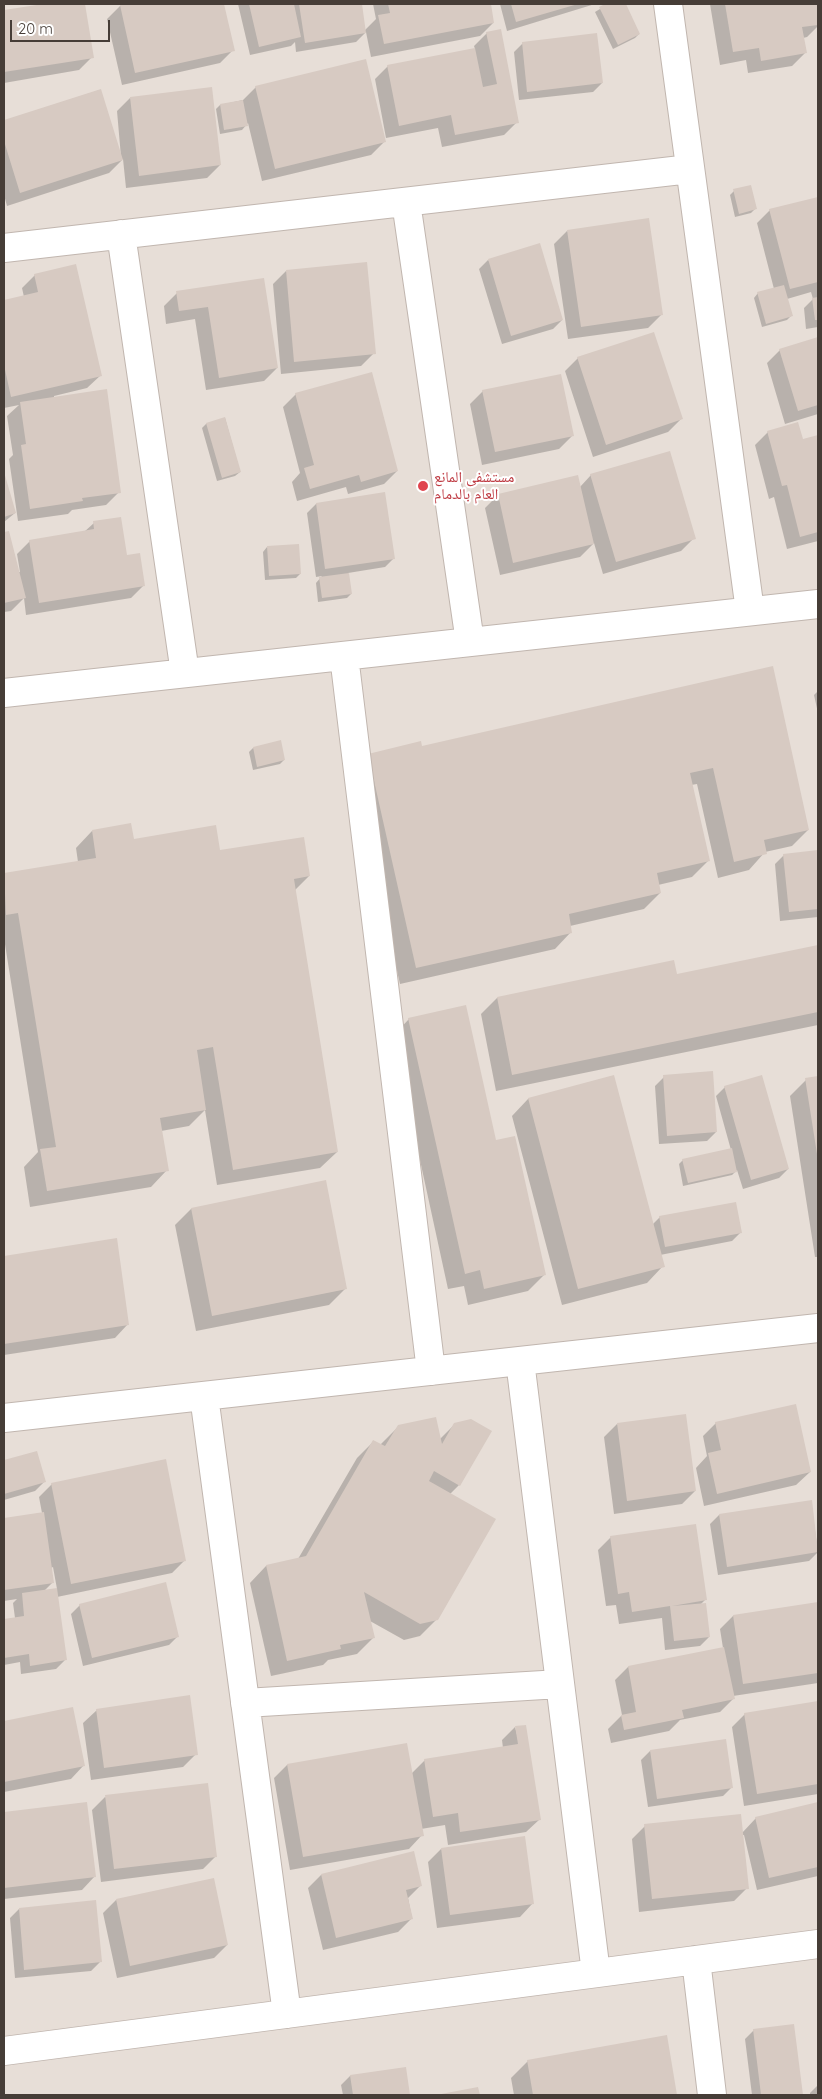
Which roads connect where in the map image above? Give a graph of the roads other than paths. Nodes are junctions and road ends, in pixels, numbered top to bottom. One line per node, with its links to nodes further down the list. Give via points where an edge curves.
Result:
1 (668, 4): 2 (street)
2 (690, 169): 3 (street); 7 (street)
3 (406, 202): 4 (street); 8 (street)
4 (121, 234): 5 (street); 10 (street)
5 (4, 248)
6 (818, 604): 7 (street)
7 (750, 611): 8 (street)
8 (470, 642): 9 (street)
9 (344, 656): 10 (street); 14 (street)
10 (186, 673): 11 (street)
11 (4, 693)
12 (818, 1328): 13 (street)
13 (520, 1361): 14 (street); 17 (street)
14 (431, 1371): 15 (street)
15 (204, 1396): 16 (street); 18 (street)
16 (4, 1418)
17 (560, 1684): 18 (street); 21 (street)
18 (245, 1703): 22 (street)
19 (818, 1944): 20 (street)
20 (696, 1960): 21 (street); 24 (street)
21 (596, 1973): 22 (street)
22 (287, 2014): 23 (street)
23 (4, 2051)
24 (712, 2095)

